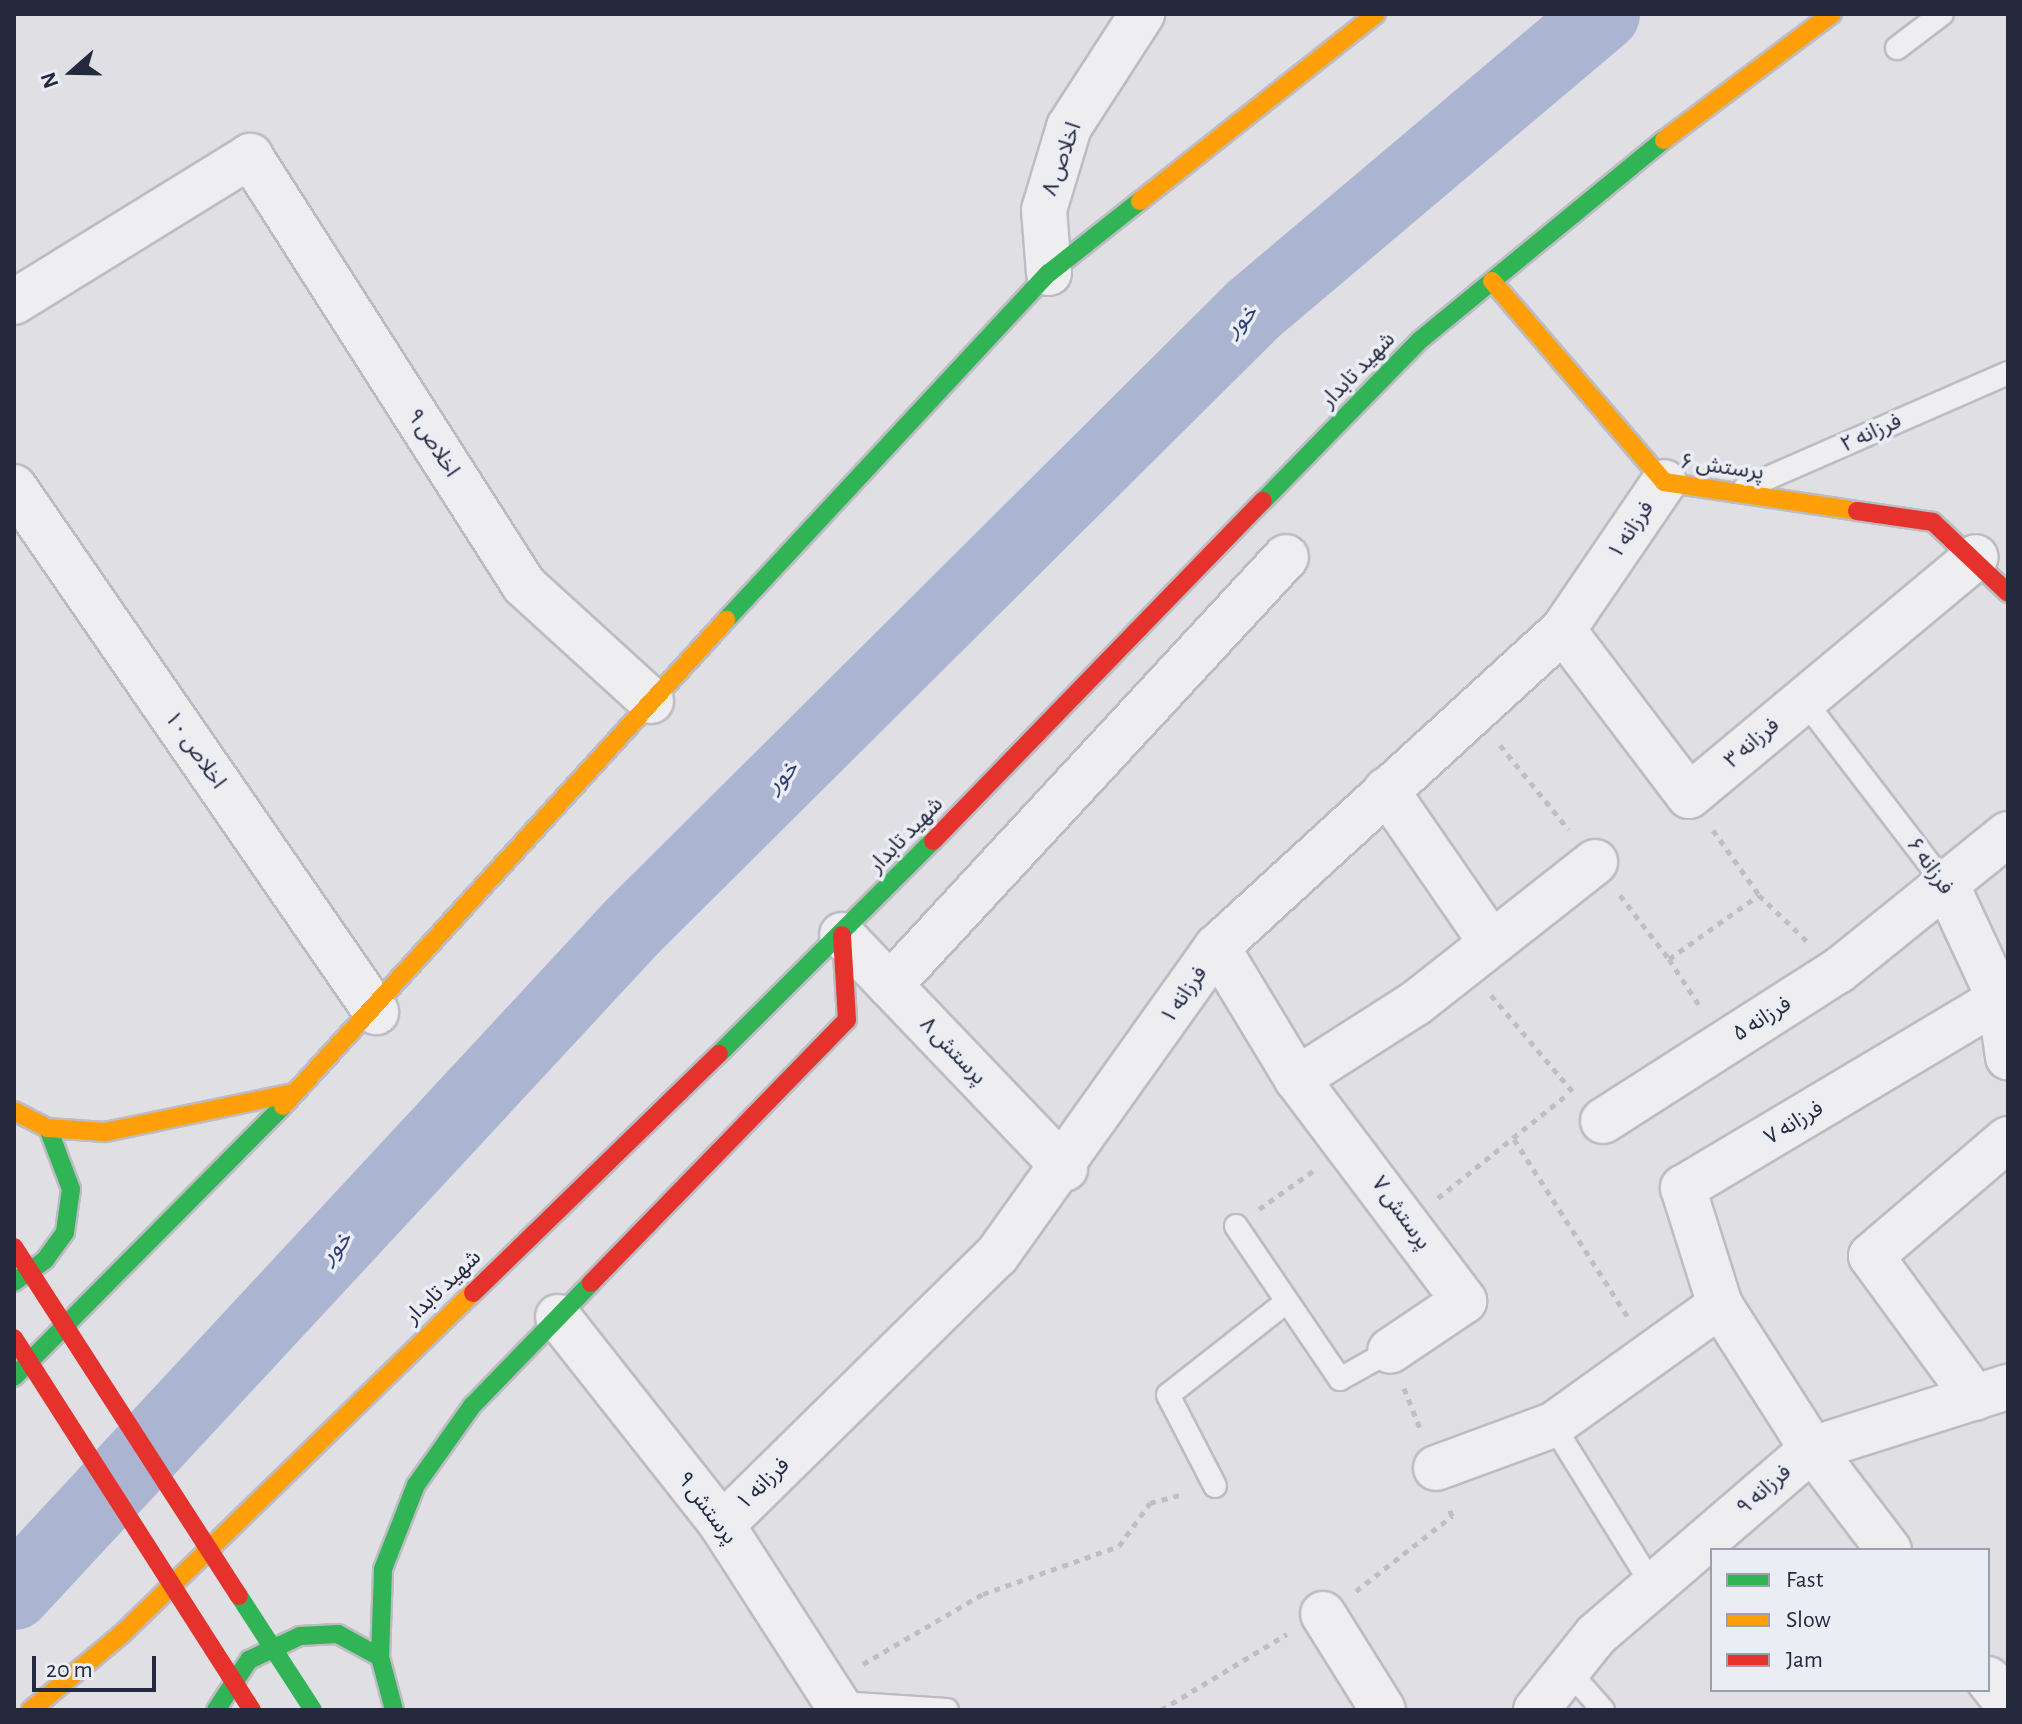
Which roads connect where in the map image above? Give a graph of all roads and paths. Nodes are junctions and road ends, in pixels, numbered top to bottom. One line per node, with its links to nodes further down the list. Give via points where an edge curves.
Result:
1 (1142, 14): 6 (street, اخلاص ۸, via 1069,127 1044,210)
2 (1376, 14): 6 (street)
3 (1832, 14): 7 (street, شهید تابدار, via 1646,153)
4 (1942, 14): 5 (lane)
5 (1897, 48)
6 (1049, 273): 18 (street)
7 (1492, 281): 10 (street, پرستش ۶); 26 (street, شهید تابدار, via 1419,341)
8 (14, 302): 18 (street, اخلاص ۹, via 250,156 524,585)
9 (2008, 373): 12 (lane, فرزانه ۲)
10 (1664, 482): 12 (street, پرستش ۶); 16 (street, فرزانه ۱)
11 (14, 487): 33 (street, اخلاص ۱۰)
12 (1734, 492): 14 (street, پرستش ۶, via 1933,522)
13 (1286, 557): 31 (street)
14 (1976, 557): 15 (street, پرستش ۶); 17 (street, فرزانه ۳)
15 (2008, 593)
16 (1563, 630): 19 (street, فرزانه ۱); 21 (street)
17 (1803, 699): 21 (street, فرزانه ۳); 24 (lane, فرزانه ۶)
18 (651, 701): 33 (street)
19 (1473, 712): 20 (street, فرزانه ۱); 23 (path)
20 (1386, 790): 27 (street, فرزانه ۱); 28 (street)
21 (1689, 796): 25 (path)
22 (2008, 834): 24 (street, فرزانه ۵)
23 (1595, 862): 28 (street); 29 (path)
24 (1948, 888): 30 (street, فرزانه ۵); 32 (street, فرزانه ۶)
25 (1759, 895): 29 (path); 30 (path)
26 (842, 935): 31 (street, پرستش ۸); 52 (street, via 847,1020); 71 (street, شهید تابدار, via 123,1633)
27 (1217, 947): 36 (street, پرستش ۷); 45 (street, فرزانه ۱)
28 (1478, 953): 36 (street); 37 (path)
29 (1669, 959): 34 (path)
30 (1838, 971): 34 (street, فرزانه ۵)
31 (890, 985): 45 (street, پرستش ۸)
32 (2004, 997): 35 (street, فرزانه ۶); 51 (street, فرزانه ۷, via 1683,1188)
33 (376, 1012): 38 (street)
34 (1724, 1042): 40 (street, فرزانه ۵)
35 (2008, 1057)
36 (1297, 1079): 44 (street, پرستش ۷)
37 (1572, 1091): 40 (path); 42 (path)
38 (289, 1094): 41 (street, via 180,1122 105,1132); 56 (street)
39 (14, 1111): 41 (street)
40 (1603, 1121)
41 (48, 1128): 49 (street, via 71,1189 65,1232 45,1260)
42 (1514, 1139): 46 (path); 55 (path)
43 (2008, 1139): 57 (street, via 1871,1256)
44 (1350, 1144): 46 (street, پرستش ۷); 47 (path)
45 (1065, 1168): 62 (street, فرزانه ۱, via 997,1255)
46 (1407, 1221): 54 (street, پرستش ۷, via 1464,1301)
47 (1236, 1226): 50 (lane)
48 (14, 1247): 74 (street, bridge)
49 (14, 1282)
50 (1285, 1303): 54 (lane, via 1340,1379); 61 (lane, via 1168,1395)
51 (1720, 1305): 55 (street); 59 (street)
52 (558, 1317): 62 (street, پرستش ۹); 66 (street, via 472,1406 416,1485 383,1569)
53 (14, 1338): 73 (street, bridge)
54 (1390, 1351): 60 (path)
55 (1651, 1353): 58 (street)
56 (14, 1377)
57 (1991, 1392): 59 (street, فرزانه ۹)
58 (1553, 1425): 60 (street); 64 (lane)
59 (1812, 1449): 63 (street); 64 (street, فرزانه ۹)
60 (1436, 1468)
61 (1215, 1486): 69 (path, via 1150,1503 1119,1546 983,1594)
62 (722, 1525): 69 (street, پرستش ۹)
63 (1887, 1548)
64 (1653, 1586): 67 (street, فرزانه ۹)
65 (1323, 1614): 77 (street)
66 (380, 1657): 72 (street, via 338,1634 300,1636 249,1660 218,1697); 75 (street)
67 (1565, 1667): 78 (street, فرزانه ۹); 79 (lane)
68 (1990, 1682): 70 (street)
69 (836, 1699): 76 (lane)
70 (2008, 1705)
71 (31, 1710)
72 (216, 1710)
73 (252, 1710)
74 (313, 1710)
75 (394, 1710)
76 (947, 1710)
77 (1383, 1710)
78 (1536, 1710)
79 (1603, 1710)

